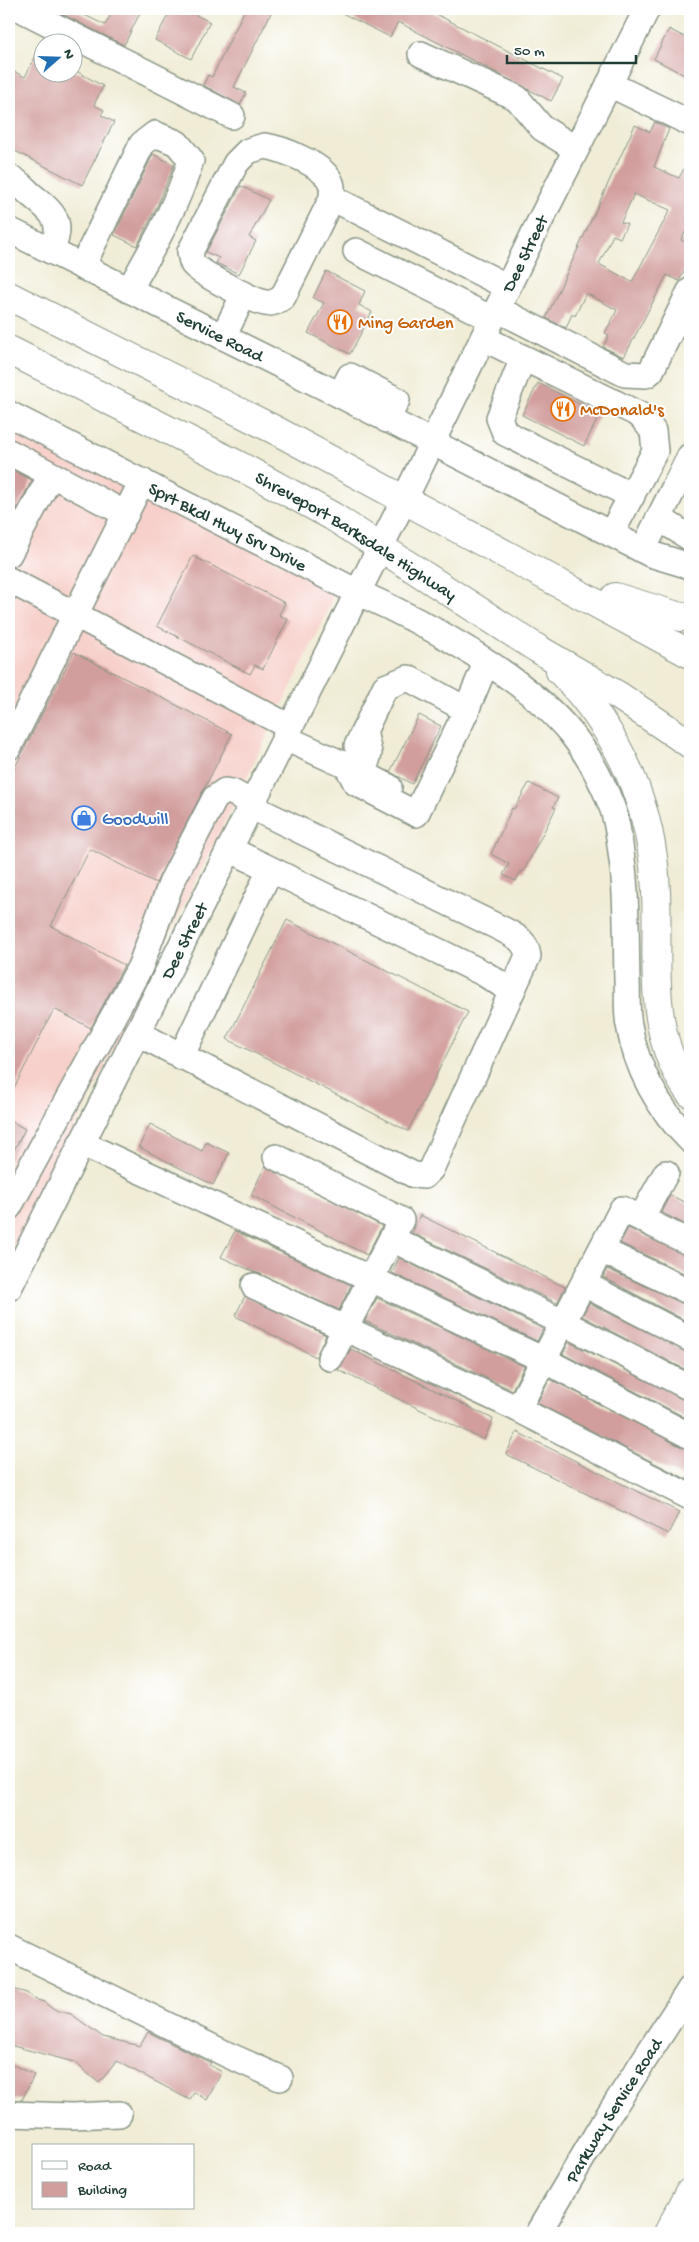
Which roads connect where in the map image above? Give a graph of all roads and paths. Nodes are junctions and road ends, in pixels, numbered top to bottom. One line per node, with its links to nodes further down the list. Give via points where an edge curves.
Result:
1 (21, 9): 5 (street)
2 (647, 9): 4 (street, Dee Street)
3 (421, 54): 7 (street, via 517,98 542,128)
4 (609, 84): 6 (street); 7 (street, Dee Street)
5 (232, 116)
6 (690, 123)
7 (576, 149): 14 (street, Dee Street)
8 (9, 177): 11 (street, via 56,219 58,236)
9 (332, 198): 14 (street); 17 (street, via 283,297 274,303 264,303); 17 (street, via 331,182 320,169 280,148 256,148 248,151 236,164 190,252 192,263 200,270)
10 (9, 230): 11 (street, Service Road)
11 (50, 251): 13 (street, Service Road)
12 (356, 251): 19 (street)
13 (82, 267): 15 (street, Service Road); 15 (street, via 142,144 155,134 177,143 191,160 186,178)
14 (508, 287): 19 (street, Dee Street)
15 (129, 290): 20 (street, Service Road)
16 (690, 291): 19 (street, via 646,376 626,374)
17 (244, 294): 20 (street)
18 (9, 296): 31 (main road, via 277,432)
19 (491, 322): 22 (street); 25 (street, Dee Street)
20 (223, 337): 25 (street, Service Road)
21 (9, 350): 36 (main road, Shreveport Barksdale Highway, via 238,465 332,516)
22 (523, 358): 30 (street, via 499,418 513,438); 30 (street, via 640,415 653,431 656,451)
23 (9, 414): 24 (street, Sprt Bkdl Hwy Srv Drive)
24 (35, 428): 26 (street); 29 (street, Sprt Bkdl Hwy Srv Drive)
25 (432, 443): 31 (street, Dee Street); 34 (street, Service Road)
26 (14, 455): 28 (street)
27 (690, 456): 33 (street)
28 (51, 474): 32 (street); 38 (street)
29 (142, 481): 32 (street); 42 (street, Sprt Bkdl Hwy Srv Drive)
30 (632, 496): 34 (street)
31 (400, 507): 36 (street); 39 (main road); 45 (main road, via 598,620)
32 (126, 514): 43 (street)
33 (659, 518): 35 (street); 37 (street)
34 (611, 534): 37 (street, Service Road)
35 (690, 538)
36 (381, 547): 42 (street); 46 (main road, Shreveport Barksdale Highway)
37 (643, 550): 40 (street, Service Road)
38 (9, 554)
39 (522, 562): 44 (main road, via 631,603); 45 (main road)
40 (690, 566)
41 (9, 580): 43 (street)
42 (357, 592): 48 (street, Sprt Bkdl Hwy Srv Drive, via 401,612); 51 (street, Dee Street)
43 (75, 614): 51 (street); 53 (street)
44 (690, 617)
45 (638, 624): 47 (main road)
46 (538, 649): 52 (main road, Shreveport Barksdale Highway, via 619,696); 65 (main road, via 594,710 618,748 637,790 654,864 658,1010 666,1049)
47 (690, 654)
48 (486, 663): 49 (street); 66 (street, Sprt Bkdl Hwy Srv Drive, via 530,694 570,731 591,763 612,809 624,885 628,1024 640,1065 656,1098)
49 (464, 715): 50 (street, via 408,678 385,687); 50 (street, via 448,726 418,788 408,793 370,777 365,768 370,753); 54 (street, via 416,814 356,782)
50 (364, 731): 54 (street)
51 (287, 733): 54 (street); 55 (street, Dee Street)
52 (690, 744)
53 (9, 747)
54 (347, 766)
55 (252, 805): 56 (street, Dee Street); 58 (street, via 232,792 224,791 215,798 172,881); 60 (street, via 520,939 527,947 528,956)
56 (229, 850): 57 (street); 59 (street, Dee Street)
57 (270, 870): 60 (street, via 483,973); 62 (street)
58 (140, 967): 59 (street); 63 (street)
59 (164, 980): 61 (street, Dee Street)
60 (512, 991): 62 (street, via 431,1170 424,1176 414,1175)
61 (137, 1033): 62 (street); 64 (street, Dee Street)
62 (180, 1057)
63 (87, 1067): 64 (street); 70 (street)
64 (114, 1079): 67 (street, Dee Street)
65 (690, 1093)
66 (690, 1140)
67 (82, 1143): 71 (street, Dee Street); 76 (street)
68 (276, 1157): 73 (street, via 401,1220)
69 (666, 1173): 72 (street)
70 (11, 1203): 71 (street)
71 (44, 1217): 79 (street, Dee Street)
72 (641, 1218): 74 (street); 75 (street, via 622,1209)
73 (392, 1239): 76 (street); 81 (street)
74 (690, 1243)
75 (601, 1250): 77 (street); 80 (street)
76 (371, 1279): 82 (street); 85 (street)
77 (584, 1284): 81 (street); 83 (street)
78 (254, 1286): 82 (street)
79 (9, 1288)
80 (690, 1292)
81 (564, 1323): 85 (street); 86 (street)
82 (346, 1329): 84 (street); 87 (street)
83 (690, 1339)
84 (330, 1358)
85 (544, 1360): 87 (street); 88 (street)
86 (690, 1388)
87 (518, 1409): 89 (street)
88 (690, 1436)
89 (690, 1497)
90 (9, 1947): 92 (street, via 228,2056)
91 (690, 1989): 96 (street, Parkway Service Road, via 602,2125)
92 (280, 2078)
93 (9, 2114): 94 (street)
94 (119, 2114)
95 (690, 2192): 97 (main road)
96 (538, 2233)
97 (668, 2233)

